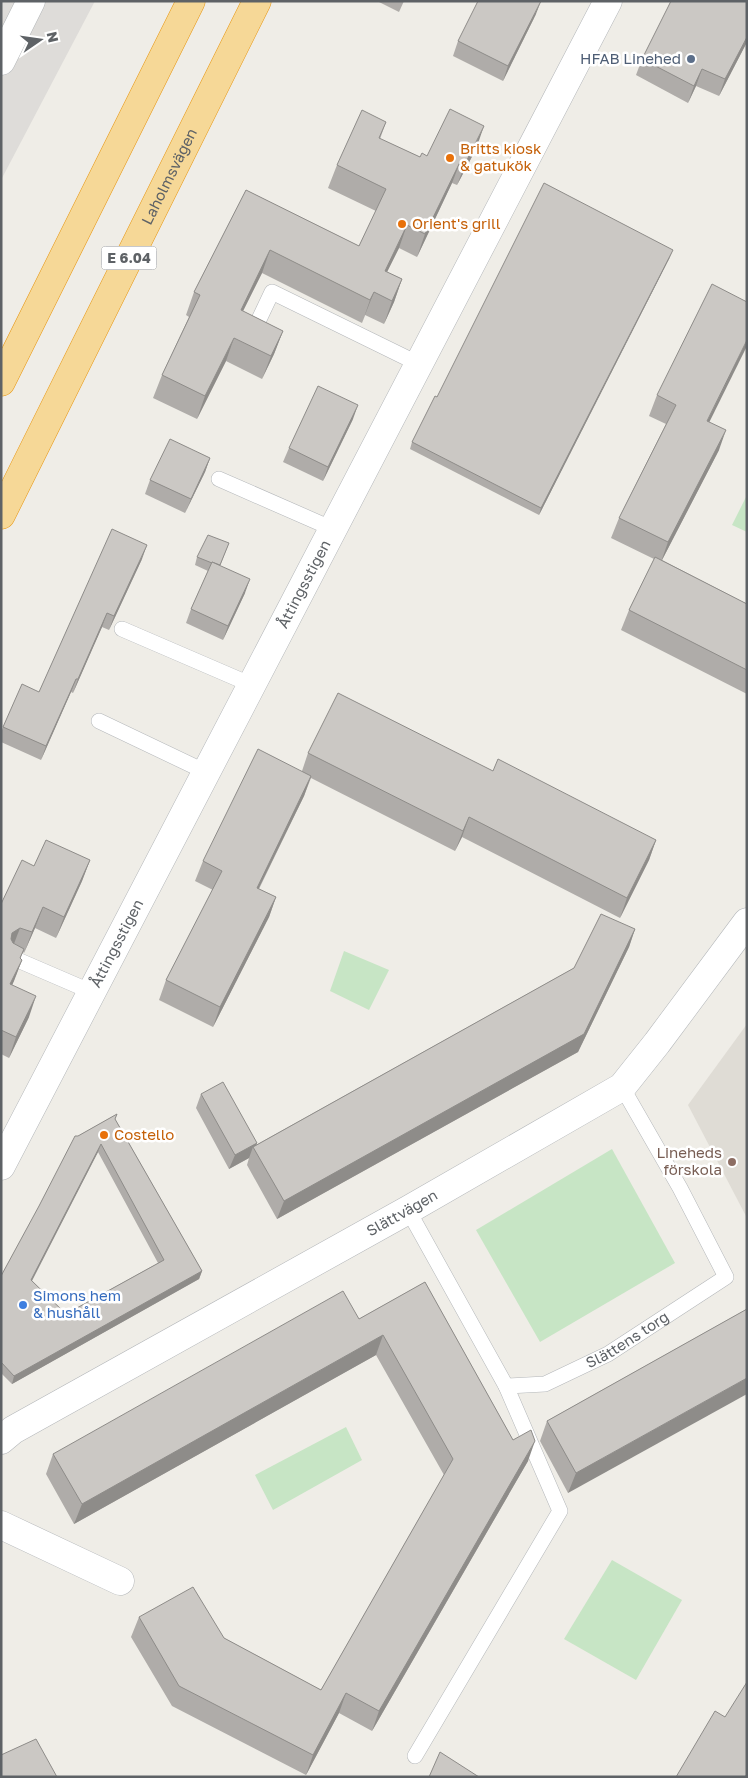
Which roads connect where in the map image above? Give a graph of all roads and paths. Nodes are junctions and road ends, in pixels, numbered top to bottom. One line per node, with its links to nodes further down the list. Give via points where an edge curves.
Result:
1 (31, 1): 5 (street)
2 (191, 1): 8 (highway)
3 (257, 1): 10 (highway, Laholmsvägen / E 6.04)
4 (608, 1): 7 (street, Åttingsstigen)
5 (3, 53)
6 (254, 330): 7 (lane, via 272,292)
7 (419, 364): 11 (street, Åttingsstigen)
8 (1, 382)
9 (219, 479): 11 (lane)
10 (1, 515)
11 (333, 529): 13 (street, Åttingsstigen)
12 (122, 629): 13 (lane)
13 (252, 685): 15 (street, Åttingsstigen)
14 (99, 721): 15 (lane)
15 (206, 772): 18 (street, Åttingsstigen)
16 (747, 922): 19 (street, Slättvägen)
17 (14, 958): 18 (lane)
18 (92, 992): 20 (street, Åttingsstigen)
19 (622, 1087): 21 (street, Slättvägen); 22 (lane, Slättens torg, via 726,1277 608,1354 544,1384)
20 (1, 1166)
21 (408, 1210): 22 (lane); 23 (street, Slättvägen, via 12,1430)
22 (506, 1386): 26 (lane, via 560,1511)
23 (1, 1440)
24 (1, 1525): 25 (street)
25 (120, 1581)
26 (415, 1756)

